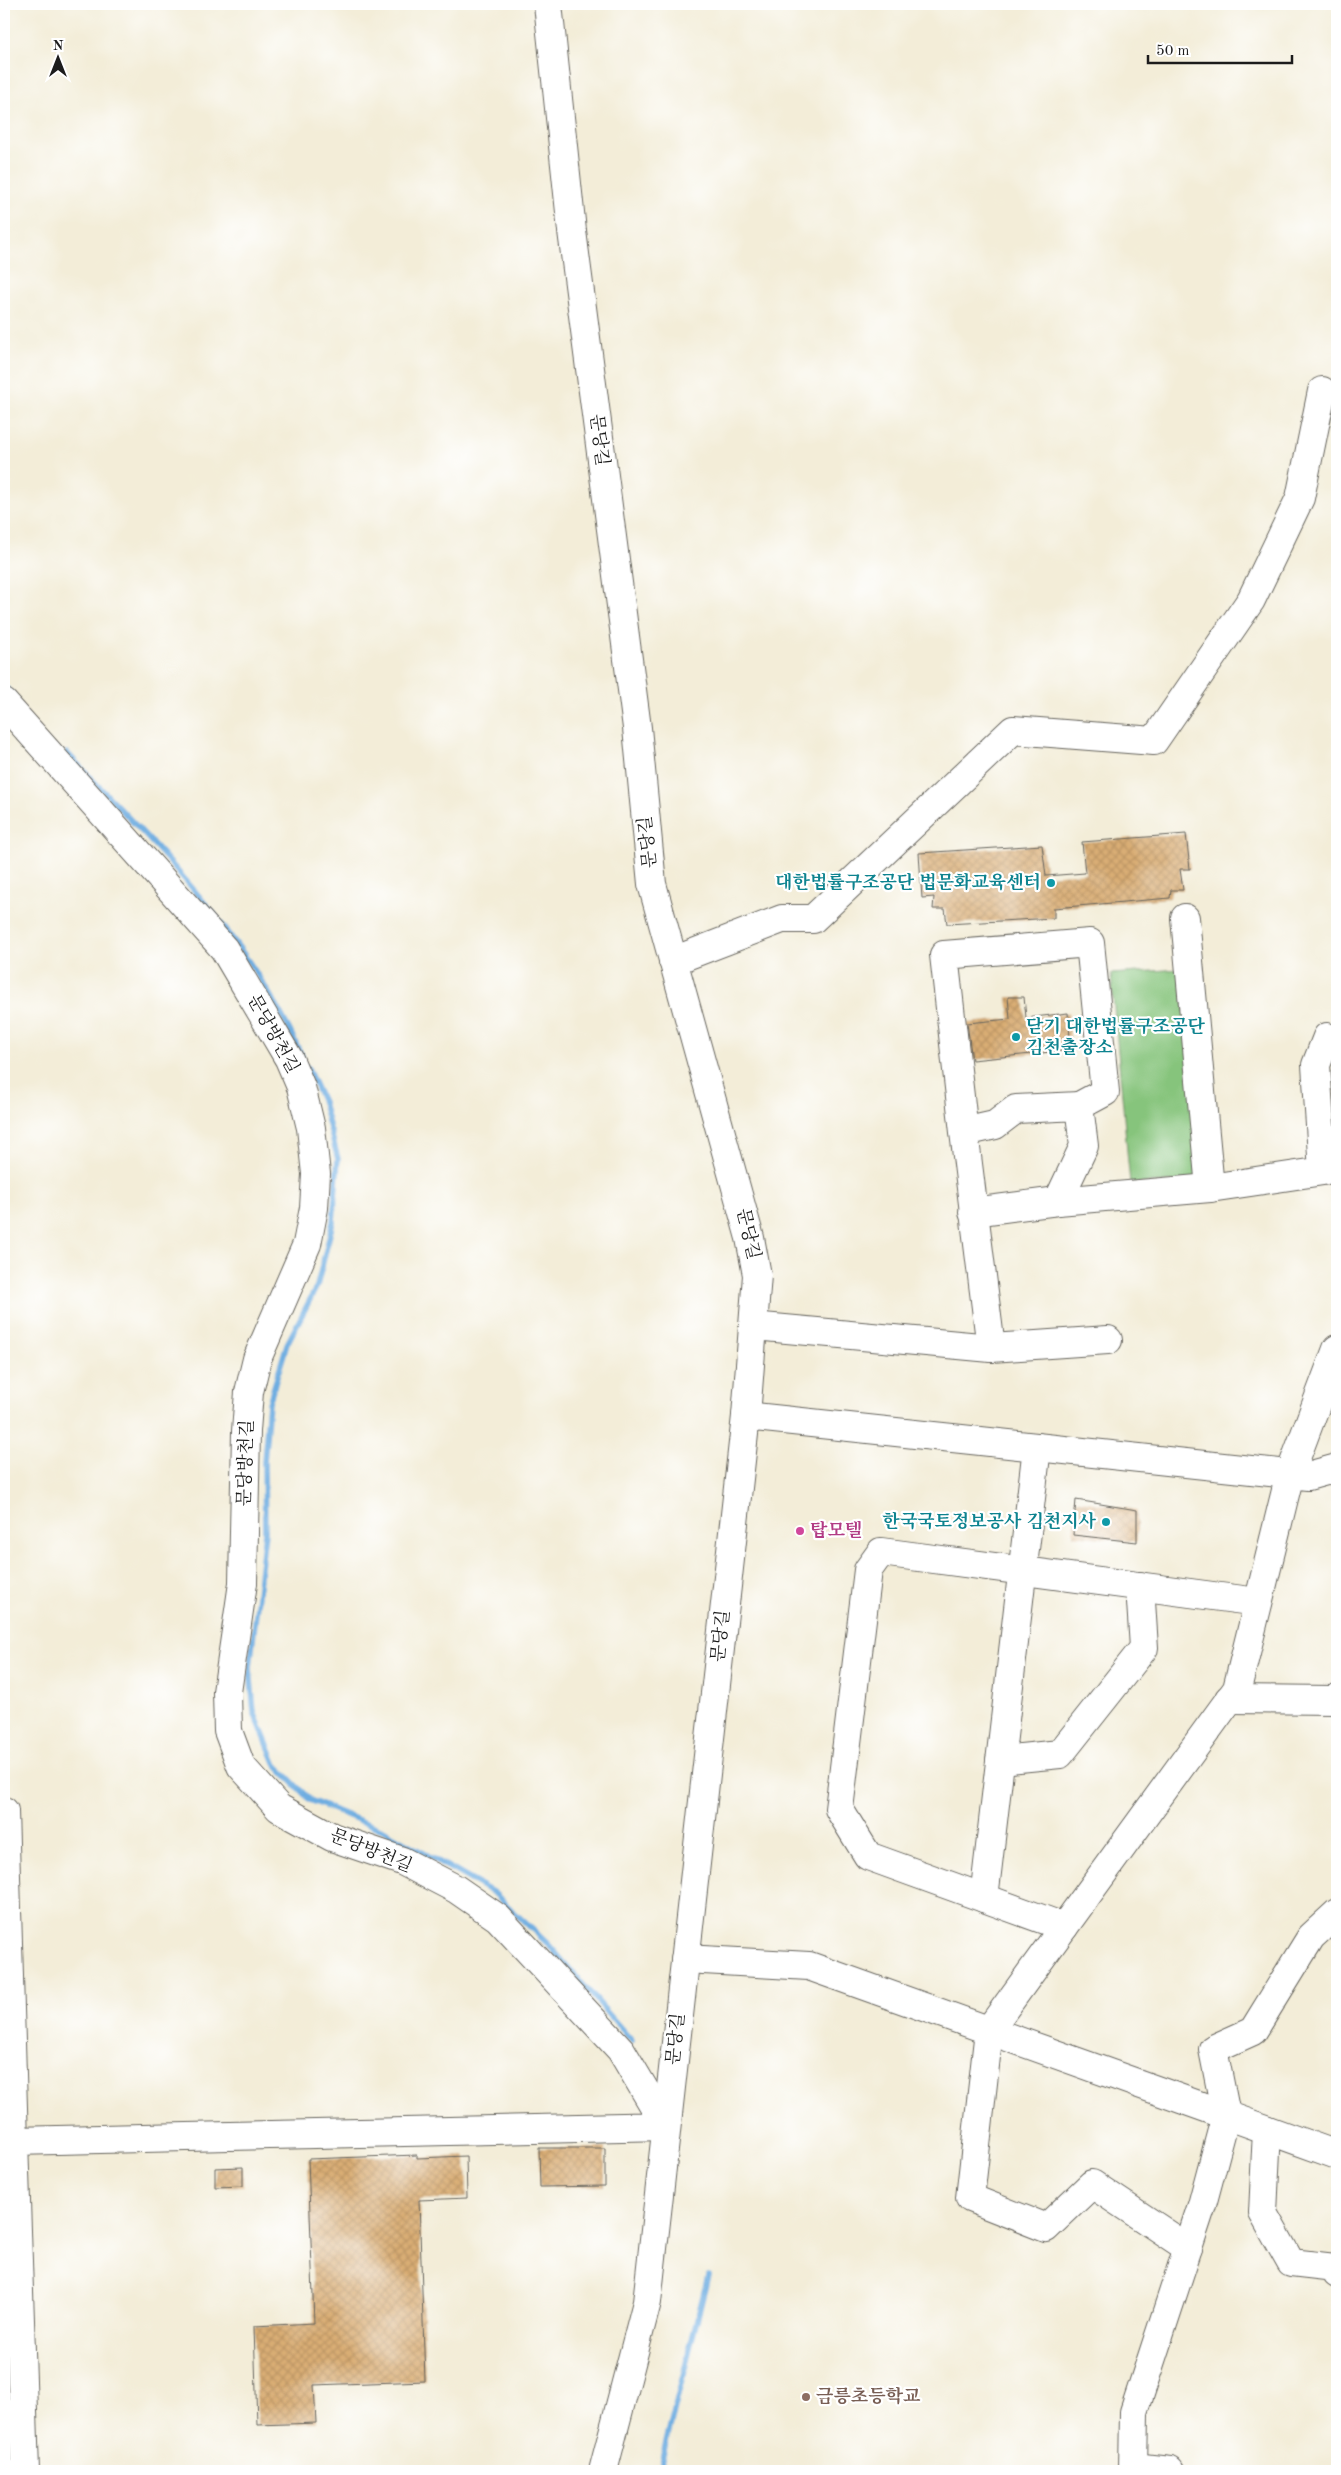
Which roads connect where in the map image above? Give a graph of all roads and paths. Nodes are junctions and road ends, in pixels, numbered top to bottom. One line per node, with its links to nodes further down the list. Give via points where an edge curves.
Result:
1 (548, 4): 5 (street, 문당길, via 572,231 637,728 652,884)
2 (1322, 391): 5 (street, via 1300,498 1250,600 1154,741 1013,730 813,920 782,920)
3 (4, 703): 33 (street, 문당방천길, via 224,949 289,1059 301,1087 311,1128 316,1182 307,1244 257,1359 249,1392 243,1583 227,1692 228,1731 241,1766 279,1808 332,1837 402,1861 456,1889 498,1918 621,2050)
4 (1185, 918): 9 (street)
5 (673, 961): 12 (street, 문당길, via 750,1238 757,1276)
6 (1327, 1037): 9 (street, via 1316,1065 1323,1171)
7 (1079, 1106): 8 (street, via 1016,1109 995,1125); 8 (street, via 1105,1092 1090,943 944,956); 10 (street, via 1084,1146)
8 (964, 1132): 11 (street)
9 (1210, 1188): 10 (street)
10 (1058, 1201): 11 (street)
11 (973, 1212): 14 (street)
12 (753, 1326): 14 (street); 16 (street, 문당길)
13 (1108, 1340): 14 (street)
14 (991, 1348)
15 (1337, 1350): 19 (street)
16 (746, 1416): 17 (street); 30 (street, 문당길)
17 (1037, 1447): 19 (street); 20 (street)
18 (1337, 1468): 19 (street, via 1308,1476)
19 (1290, 1474): 22 (street)
20 (1022, 1571): 21 (street); 25 (street); 27 (street, via 881,1552 868,1570 840,1800 839,1809 868,1856)
21 (1140, 1586): 22 (street); 25 (street, via 1144,1648 1060,1754)
22 (1258, 1602): 24 (street, via 1237,1688)
23 (1337, 1698): 24 (street)
24 (1229, 1699): 29 (street)
25 (1000, 1760): 27 (street)
26 (4, 1811): 35 (street)
27 (984, 1898): 29 (street)
28 (1337, 1913): 32 (street, via 1311,1938 1253,2032 1213,2049)
29 (1064, 1927): 31 (street)
30 (685, 1959): 31 (street, via 809,1966); 33 (street, 문당길)
31 (989, 2030): 32 (street); 37 (street, via 970,2198 1046,2228 1092,2184)
32 (1226, 2115): 34 (street); 37 (street)
33 (666, 2126): 35 (street); 41 (street, 문당길, via 647,2302)
34 (1267, 2130): 36 (street); 38 (street, via 1264,2212 1291,2263 1335,2268)
35 (14, 2141): 40 (street)
36 (1337, 2155)
37 (1188, 2248): 39 (street, via 1134,2412)
38 (1337, 2274)
39 (1134, 2469): 42 (street)
40 (24, 2471)
41 (603, 2471)
42 (1170, 2471)

